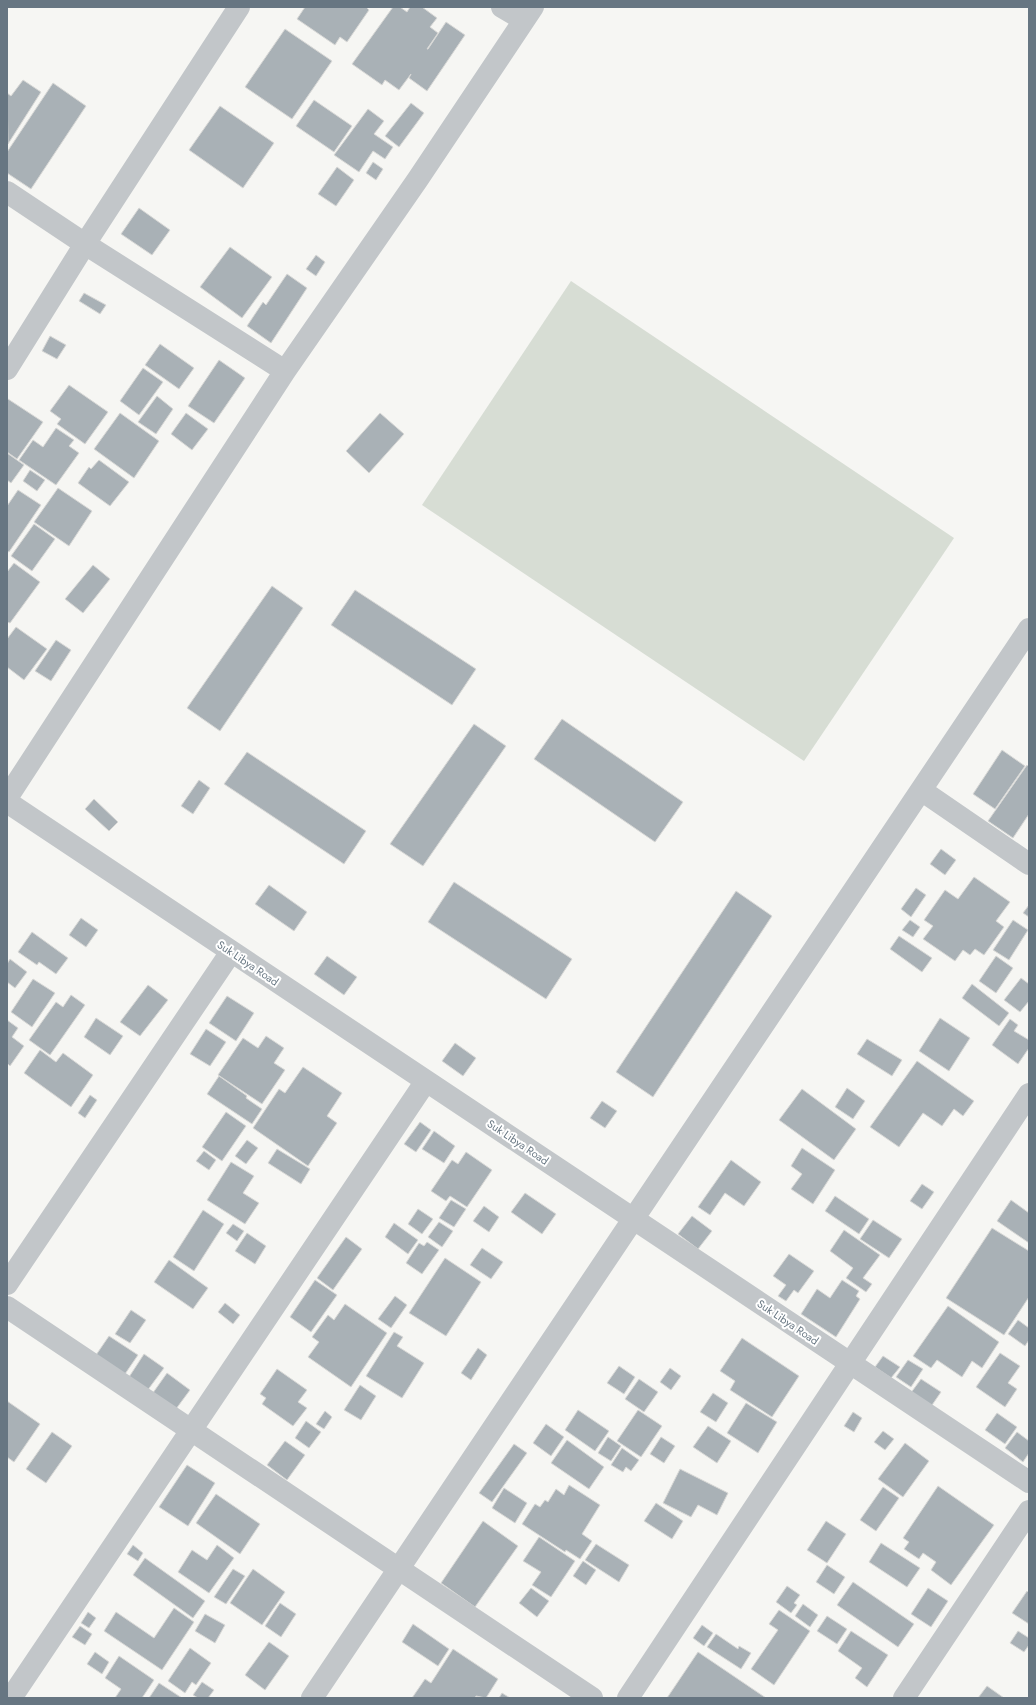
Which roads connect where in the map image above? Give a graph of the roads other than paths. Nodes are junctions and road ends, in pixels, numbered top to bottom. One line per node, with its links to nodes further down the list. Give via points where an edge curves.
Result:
1 (239, 7): 5 (street)
2 (502, 7): 3 (street)
3 (529, 14): 7 (street)
4 (7, 192): 5 (street)
5 (85, 244): 6 (street); 7 (street)
6 (7, 369)
7 (285, 371): 10 (street)
8 (1029, 629): 9 (street)
9 (921, 790): 12 (street); 16 (street)
10 (7, 798)
11 (7, 802): 13 (street, Suk Libya Road)
12 (1029, 864)
13 (231, 952): 14 (street, Suk Libya Road); 17 (street)
14 (426, 1081): 16 (street, Suk Libya Road); 20 (street)
15 (1029, 1094): 19 (street)
16 (634, 1219): 19 (street, Suk Libya Road); 23 (street)
17 (7, 1284)
18 (7, 1307): 20 (street)
19 (850, 1363): 21 (street, Suk Libya Road); 27 (street)
20 (190, 1430): 23 (street); 24 (street)
21 (1029, 1482)
22 (1029, 1511): 28 (street)
23 (399, 1569): 25 (street); 26 (street)
24 (11, 1698)
25 (312, 1698)
26 (592, 1698)
27 (628, 1698)
28 (904, 1698)

